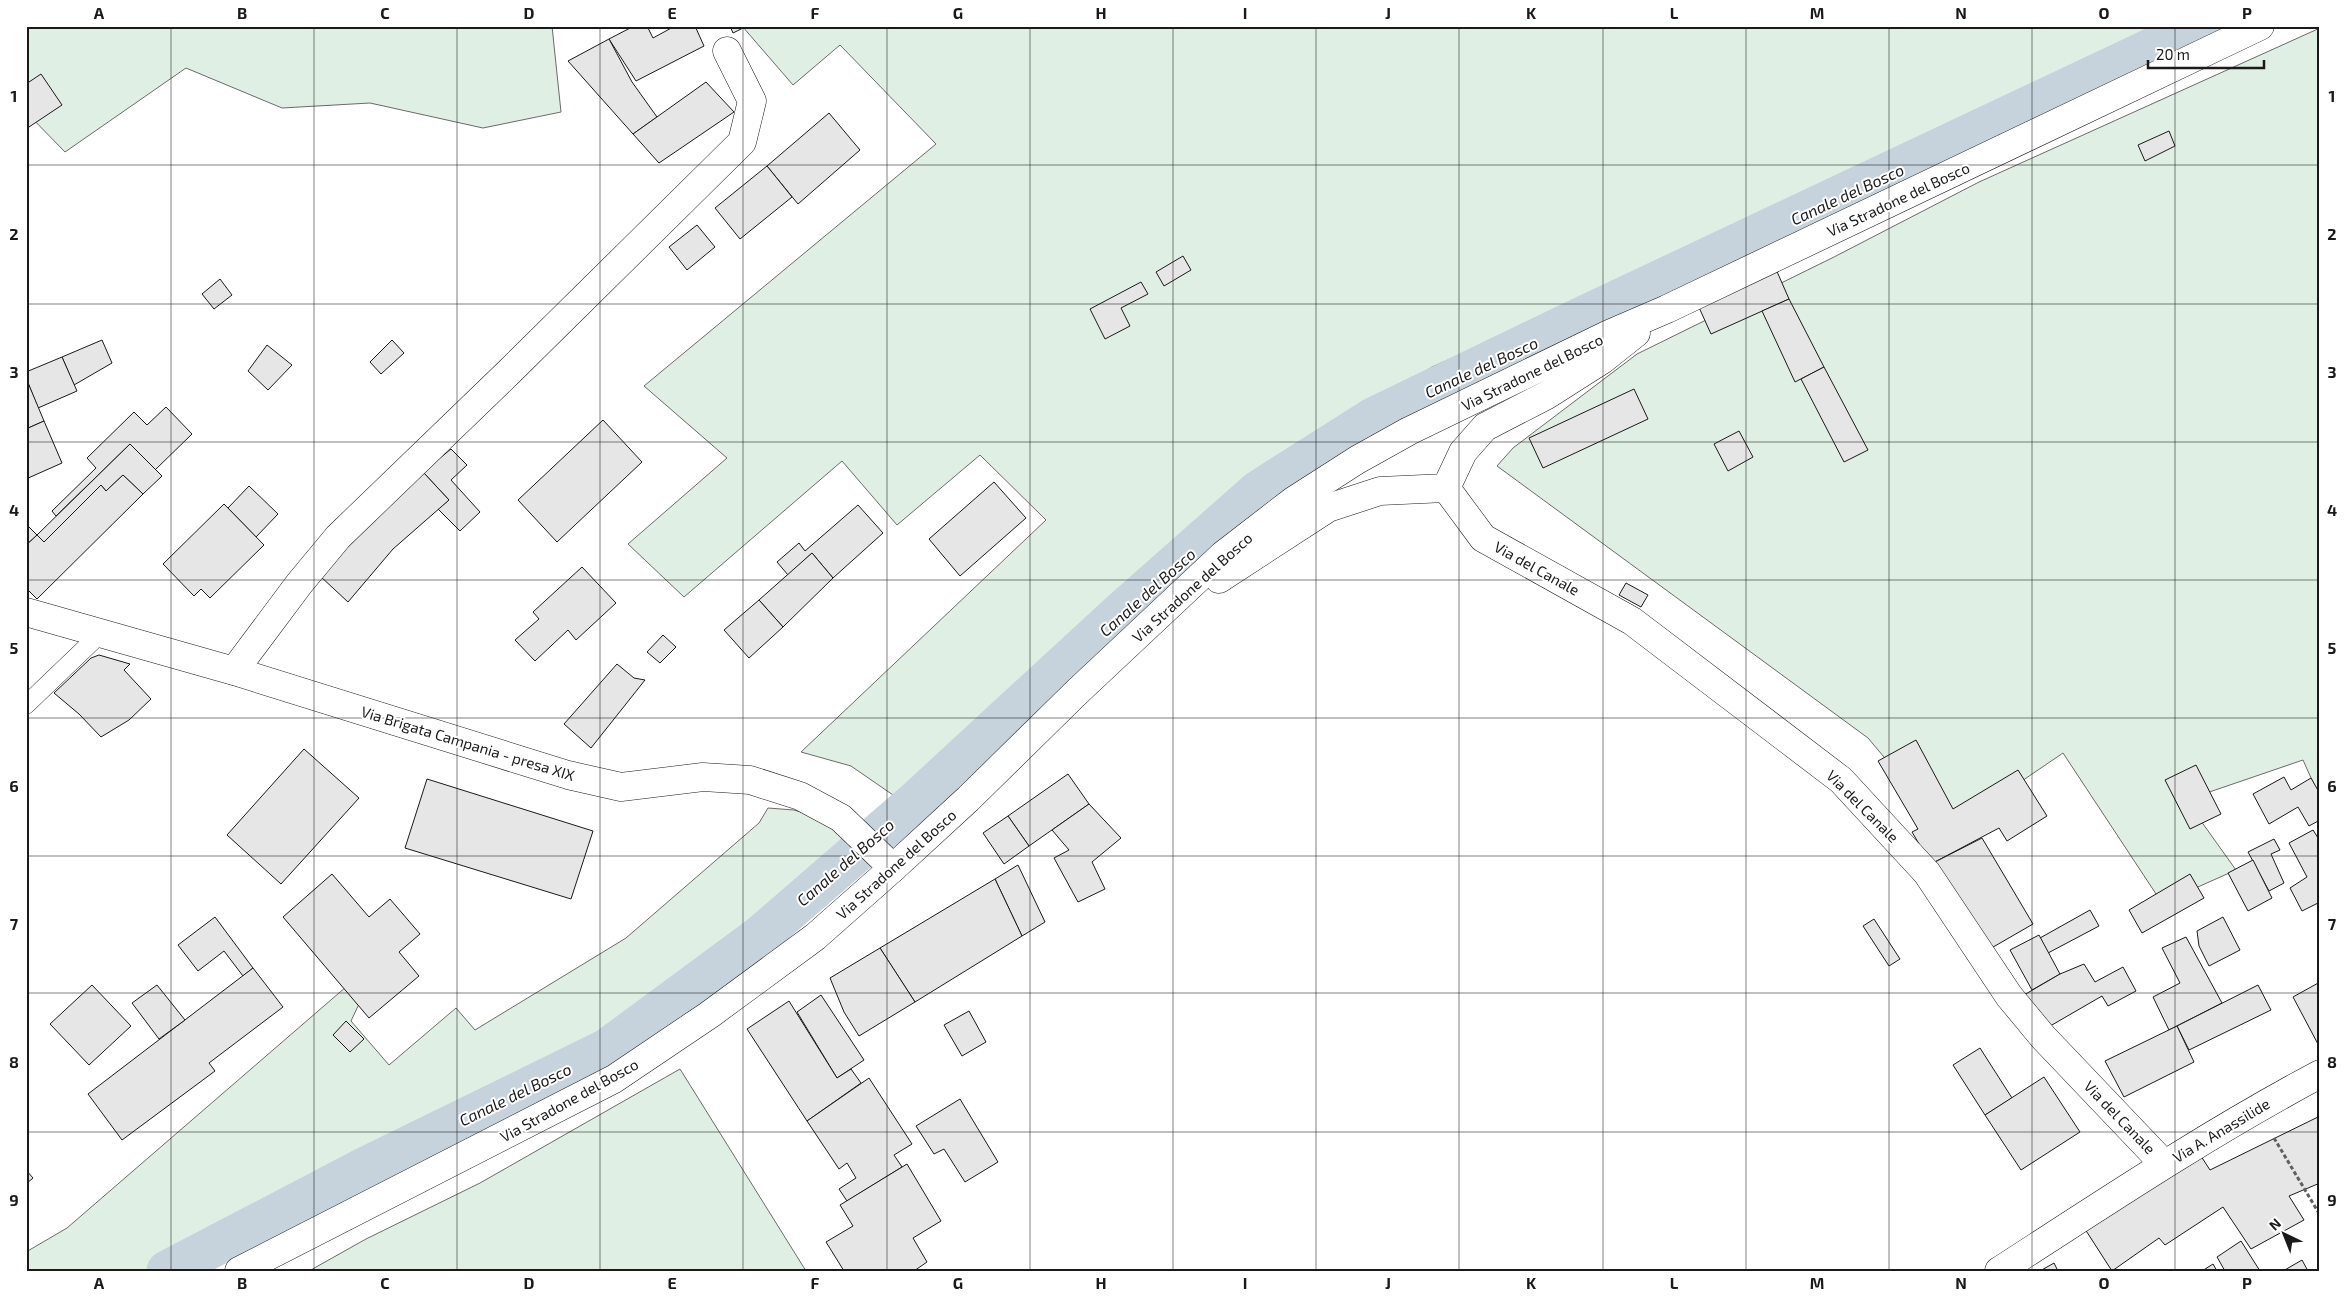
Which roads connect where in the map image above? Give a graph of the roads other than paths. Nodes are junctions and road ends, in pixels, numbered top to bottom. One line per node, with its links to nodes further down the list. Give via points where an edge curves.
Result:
1 (2260, 26): 3 (street, Via Stradone del Bosco)
2 (727, 52): 8 (street, via 752,101 742,142 338,537)
3 (1667, 309): 4 (street, via 1602,360 1547,395 1485,427 1463,452); 5 (street, Via Stradone del Bosco, via 1409,431 1357,460 1256,529 1223,555)
4 (1446, 488): 5 (street, via 1380,491 1328,508); 12 (street, Via del Canale, via 1483,538 1632,621 1840,780 1927,873 2009,996 2043,1037)
5 (1168, 608): 10 (street, Via Stradone del Bosco)
6 (26, 612): 7 (street, Via Brigata Campania - presa XIX)
7 (100, 634): 8 (street, Via Brigata Campania - presa XIX); 9 (lane)
8 (234, 671): 10 (street, Via Brigata Campania - presa XIX, via 568,775 620,787 703,778 750,780 800,796 841,818)
9 (26, 705)
10 (894, 868): 13 (street, Via Stradone del Bosco, via 814,937 710,1015 614,1079)
11 (2320, 1074): 12 (street, Via A. Anassilide, via 2256,1108)
12 (2164, 1164): 14 (street, Via A. Anassilide)
13 (239, 1271)
14 (1999, 1271)

